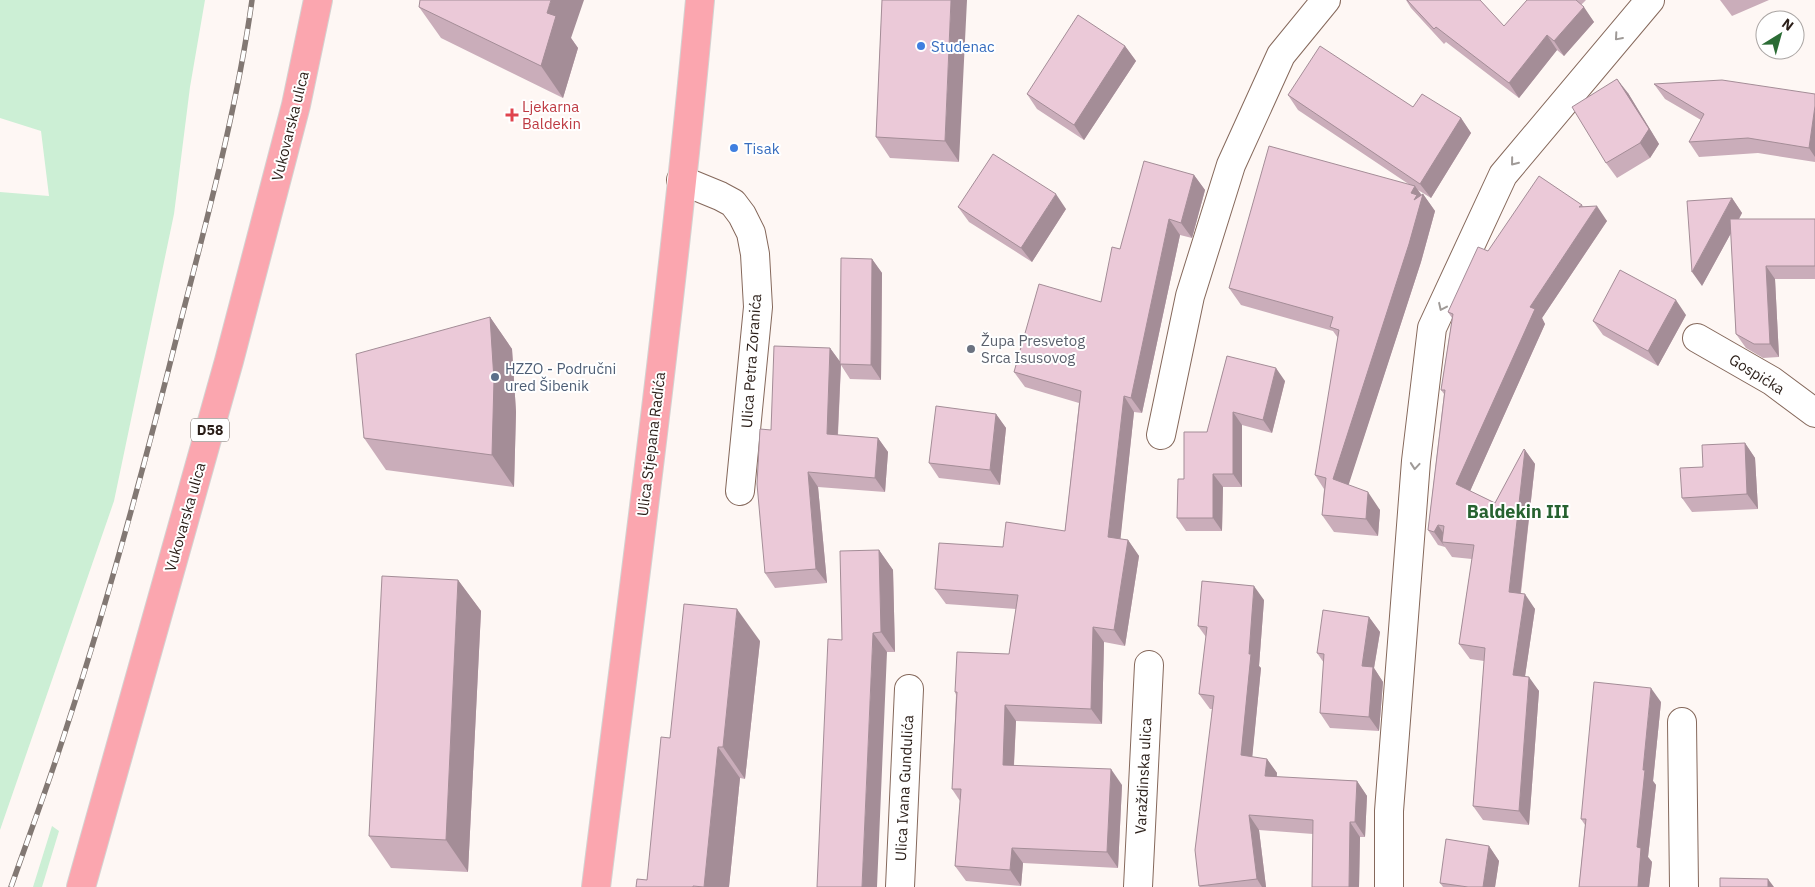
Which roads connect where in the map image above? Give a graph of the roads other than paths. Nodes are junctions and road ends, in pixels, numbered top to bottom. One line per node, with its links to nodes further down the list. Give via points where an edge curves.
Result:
1 (318, 0): 13 (main road, Vukovarska ulica / D58, via 296,104 229,361)
2 (700, 0): 5 (main road, Ulica Stjepana Radića)
3 (1326, 0): 8 (street, via 1281,55 1231,165 1190,296)
4 (1650, 0): 17 (street, one-way to 17, via 1503,176 1432,328 1416,462 1389,811)
5 (681, 180): 9 (street, Ulica Petra Zoranića, via 733,203 751,233 756,254 758,307); 14 (main road, Ulica Stjepana Radića)
6 (1697, 338): 7 (street, Gospićka, via 1772,381)
7 (1815, 413)
8 (1161, 435)
9 (740, 491)
10 (1149, 665): 16 (street, Varaždinska ulica)
11 (909, 689): 15 (street, Ulica Ivana Gundulića)
12 (1682, 722): 18 (street)
13 (81, 887)
14 (596, 887)
15 (900, 887)
16 (1138, 887)
17 (1388, 887)
18 (1684, 887)

